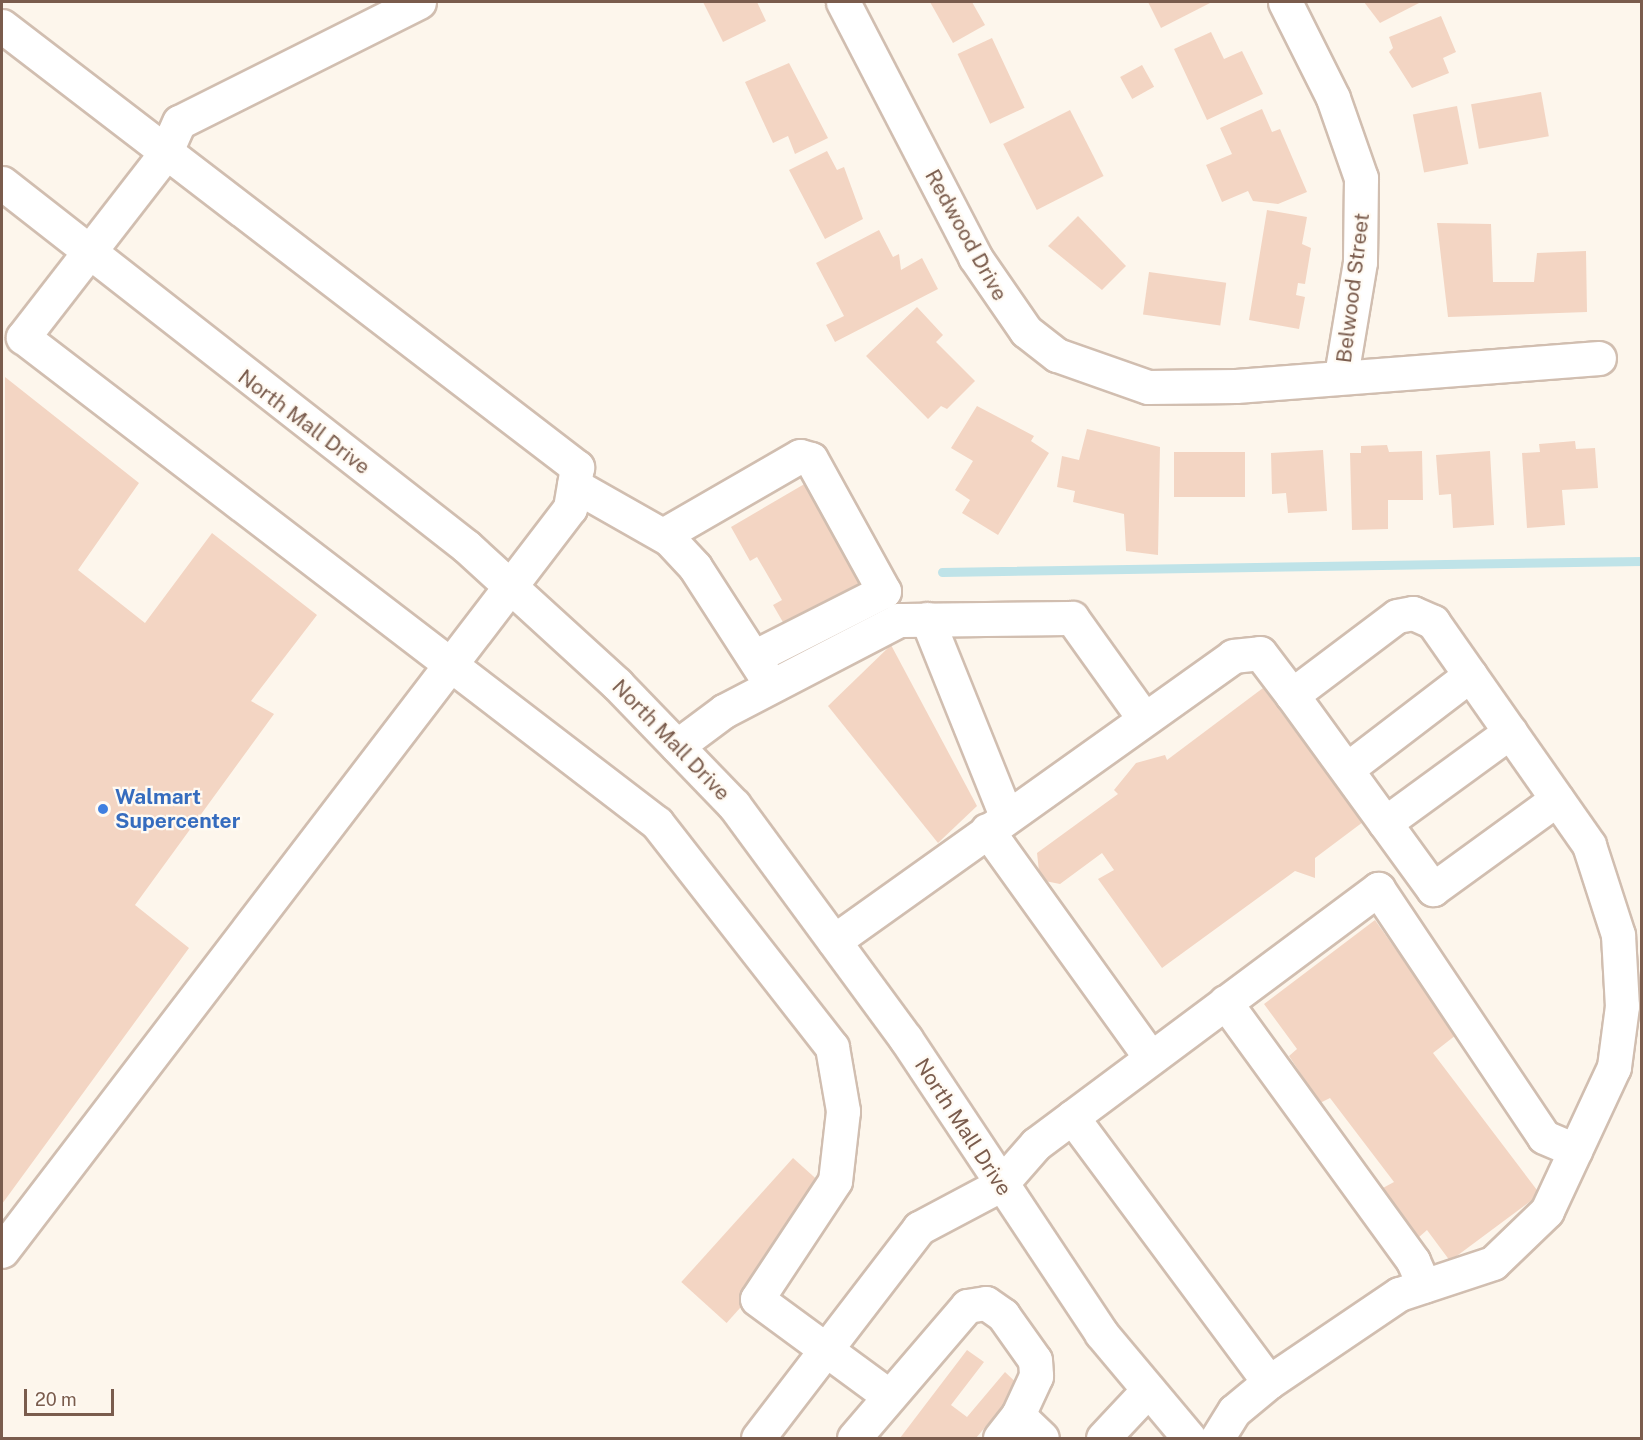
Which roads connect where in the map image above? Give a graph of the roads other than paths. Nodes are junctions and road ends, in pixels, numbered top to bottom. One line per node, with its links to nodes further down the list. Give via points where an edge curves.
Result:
1 (419, 2): 5 (street, via 179,122)
2 (843, 2): 10 (street, Redwood Drive, via 1001,301 1026,331 1057,355 1148,387 1236,386)
3 (1285, 2): 10 (street, Belwood Street, via 1333,98 1362,178 1360,262)
4 (2, 26): 5 (street)
5 (165, 154): 7 (street); 11 (street, via 577,467)
6 (2, 183): 7 (street, North Mall Drive)
7 (89, 253): 8 (street); 13 (street, North Mall Drive, via 466,546)
8 (12, 341): 16 (street)
9 (1599, 358): 10 (street, Redwood Drive)
10 (1341, 375)
11 (574, 485): 12 (street); 13 (street, via 570,508)
12 (663, 535): 15 (street, via 695,567); 15 (street, via 800,456 811,459 884,591)
13 (510, 586): 16 (street); 22 (street, North Mall Drive)
14 (927, 619): 18 (street, via 899,620); 20 (street, via 1071,618); 25 (street)
15 (753, 657): 18 (street)
16 (450, 665): 33 (street); 35 (street, via 657,823 832,1047 843,1111 835,1181 757,1299)
17 (1470, 675): 19 (street, via 1433,622 1413,613 1397,616); 21 (street); 23 (street)
18 (771, 686): 22 (street)
19 (1292, 695): 20 (street, via 1260,653 1233,656); 23 (street)
20 (1143, 717): 25 (street)
21 (1510, 732): 24 (street); 26 (street)
22 (676, 746): 27 (street, North Mall Drive, via 734,805)
23 (1347, 770): 26 (street)
24 (1557, 799): 26 (street, via 1433,889); 31 (street, via 1589,845 1618,935 1622,1006 1614,1067)
25 (997, 823): 27 (street); 29 (street)
26 (1385, 823)
27 (834, 941): 32 (street, North Mall Drive, via 906,1039)
28 (1225, 1002): 29 (street); 31 (street, via 1378,889 1544,1137); 34 (street, via 1413,1261)
29 (1150, 1057): 30 (street)
30 (1071, 1117): 32 (street, via 1036,1144); 36 (street)
31 (1575, 1150): 34 (street, via 1546,1211 1493,1263)
32 (1000, 1185): 35 (street, via 919,1228); 37 (street, North Mall Drive, via 1101,1333)
33 (2, 1251)
34 (1424, 1286): 36 (street, via 1399,1294)
35 (826, 1350): 38 (street); 40 (street)
36 (1269, 1382): 45 (street, via 1234,1411)
37 (1148, 1390): 43 (street); 44 (street, North Mall Drive)
38 (889, 1396): 39 (street, via 967,1306 986,1303 1003,1315 1035,1360 1036,1376); 41 (street)
39 (1004, 1432): 42 (street)
40 (758, 1438)
41 (854, 1438)
42 (1042, 1438)
43 (1103, 1438)
44 (1189, 1438)
45 (1217, 1438)

